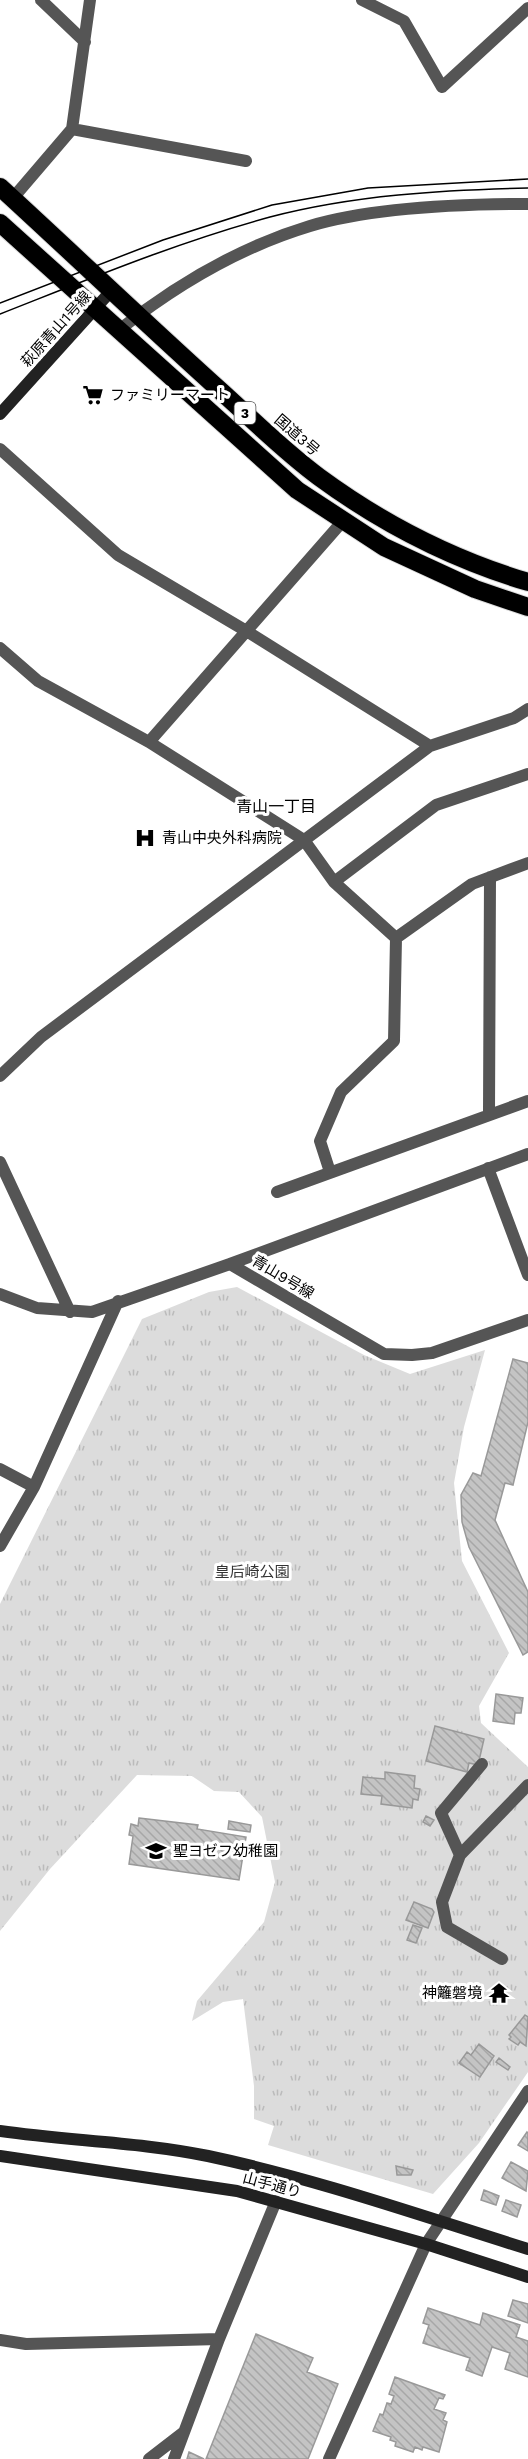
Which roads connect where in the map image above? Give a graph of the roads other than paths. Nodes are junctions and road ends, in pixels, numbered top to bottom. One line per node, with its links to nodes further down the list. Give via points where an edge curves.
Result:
1 (41, 0): 5 (street)
2 (90, 0): 5 (street)
3 (362, 0): 4 (street, via 404,21 442,87)
4 (528, 8)
5 (85, 42): 6 (street)
6 (72, 129): 7 (street); 8 (street)
7 (246, 161)
8 (6, 193): 11 (highway, 国道3号 / 3)
9 (528, 204): 13 (street, via 391,212 313,225 202,272)
10 (0, 223): 12 (highway, 3)
11 (111, 291): 12 (street, 萩原青山1号線); 13 (highway, 国道3号 / 3)
12 (95, 308): 14 (highway, 3); 15 (street, 萩原青山1号線)
13 (137, 316): 14 (street); 18 (highway, 国道3号 / 3, via 317,476 427,544)
14 (119, 330): 17 (highway, 3, via 297,490)
15 (0, 414)
16 (0, 448): 20 (street, via 118,555)
17 (342, 522): 19 (highway, 3, via 429,570); 20 (street)
18 (528, 582)
19 (528, 607)
20 (248, 632): 23 (street); 24 (street)
21 (0, 648): 23 (street, via 38,681)
22 (528, 709): 24 (street, via 514,718)
23 (149, 742): 26 (street)
24 (430, 746): 26 (street)
25 (528, 774): 29 (street, via 436,806)
26 (304, 840): 29 (street); 31 (street, via 41,1038)
27 (528, 863): 28 (street)
28 (490, 877): 30 (street, via 472,884); 33 (street)
29 (334, 882): 30 (street)
30 (396, 938): 37 (street, via 394,1041 341,1092 320,1142)
31 (0, 1076)
32 (528, 1101): 33 (street)
33 (489, 1114): 37 (street)
34 (528, 1154): 36 (street)
35 (0, 1162): 43 (street)
36 (488, 1168): 39 (street); 40 (street)
37 (330, 1172): 38 (street)
38 (277, 1192)
39 (230, 1264): 42 (street, 青山9号線); 44 (street, 青山9号線, via 384,1353 432,1353)
40 (528, 1275)
41 (0, 1294): 43 (street, 青山9号線, via 37,1308)
42 (118, 1301): 43 (street, 青山9号線, via 92,1312); 46 (street)
43 (70, 1312)
44 (528, 1320)
45 (0, 1469): 46 (street)
46 (34, 1487): 47 (street)
47 (0, 1546)
48 (482, 1764): 50 (street, via 441,1813)
49 (528, 1785): 50 (street)
50 (460, 1856): 51 (street, via 442,1902 447,1927)
51 (502, 1959)
52 (528, 2091): 56 (street)
53 (0, 2131): 56 (street, 山手通り, via 207,2156)
54 (0, 2156): 55 (street, 山手通り, via 190,2183)
55 (276, 2201): 57 (street, 山手通り); 60 (street)
56 (440, 2222): 57 (street); 58 (street, 山手通り)
57 (426, 2244): 59 (street, 山手通り); 65 (street)
58 (528, 2249)
59 (528, 2277)
60 (219, 2339): 61 (street, via 26,2344); 62 (street)
61 (0, 2340)
62 (185, 2432): 63 (street); 64 (street)
63 (149, 2459)
64 (174, 2459)
65 (329, 2459)

